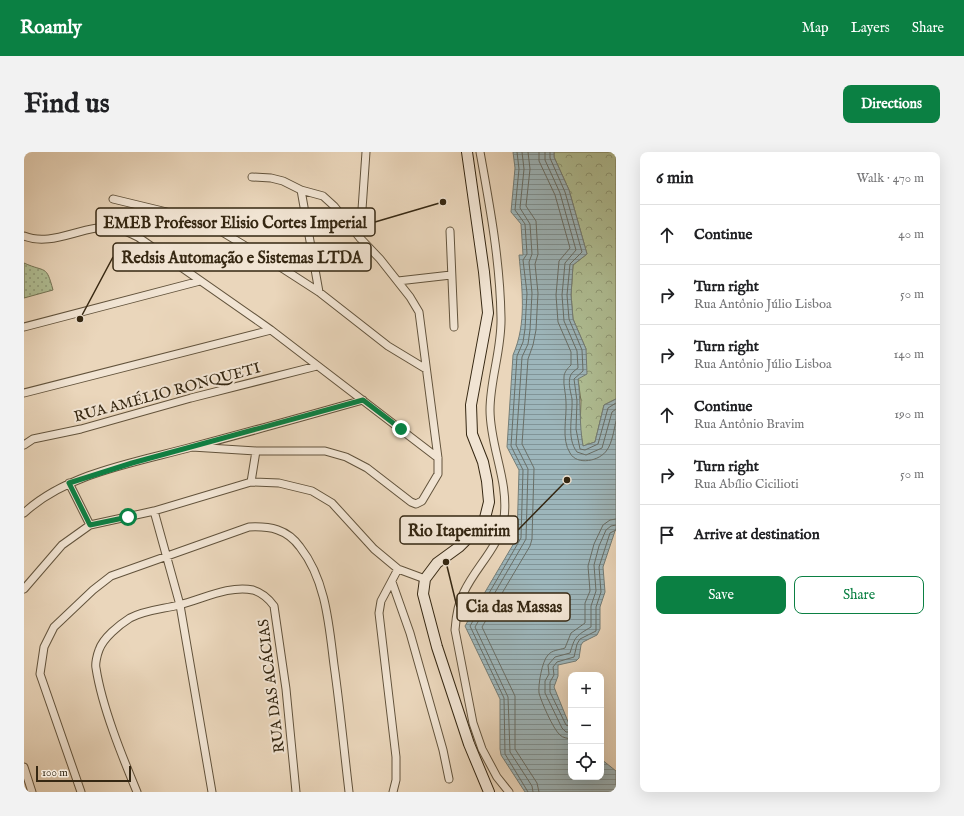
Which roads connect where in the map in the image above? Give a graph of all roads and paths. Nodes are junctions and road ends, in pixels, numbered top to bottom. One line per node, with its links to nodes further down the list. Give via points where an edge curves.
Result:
1 (366, 152): 11 (street)
2 (467, 152): 10 (main road)
3 (480, 152): 8 (street)
4 (252, 177): 5 (street, via 277,179)
5 (301, 190): 11 (street, via 323,196); 15 (street)
6 (113, 199): 15 (street, via 204,221)
7 (450, 231): 12 (street)
8 (494, 235): 10 (street); 48 (street, via 501,318 500,347 490,409 505,507 494,546 464,592 455,630 473,723 482,748)
9 (24, 236): 13 (street, via 31,239 49,238 93,228 116,228 138,238)
10 (480, 236): 34 (main road, via 488,313 472,398 471,420 472,434 484,462 489,502 484,522 478,530 460,548 437,563)
11 (360, 238): 14 (street)
12 (451, 275): 14 (street); 17 (street)
13 (200, 281): 16 (street); 18 (street)
14 (398, 281): 20 (street, via 419,312)
15 (319, 292): 20 (street, via 388,346)
16 (24, 326)
17 (454, 327)
18 (270, 330): 19 (street); 21 (street)
19 (317, 366): 22 (street); 23 (street, RUA AMÉLIO RONQUETI, via 162,405 81,429 33,439)
20 (426, 369): 26 (street)
21 (24, 393)
22 (363, 400): 24 (street); 26 (street)
23 (24, 445)
24 (192, 447): 25 (street); 28 (street)
25 (256, 451): 26 (street, via 325,451 346,457 367,468 416,504 422,501 438,474); 27 (street)
26 (438, 458)
27 (251, 482): 29 (street); 33 (street, via 279,483 312,491 332,503 374,549)
28 (69, 483): 30 (street, via 52,491); 31 (street)
29 (154, 511): 31 (street); 32 (street)
30 (24, 513)
31 (90, 525): 36 (street, via 62,545)
32 (168, 556): 37 (street); 41 (street, via 111,576 54,627 44,647 40,674); 45 (street, via 250,527 268,526 282,531 300,546 319,581 327,616)
33 (398, 569): 34 (street); 35 (street)
34 (424, 579): 47 (main road, via 425,608 469,744)
35 (392, 582): 39 (street, via 410,633); 46 (street, via 381,601 379,613 396,757)
36 (24, 590)
37 (180, 604): 42 (street, RUA DAS ACÁCIAS, via 145,611 129,619 110,635 98,650 96,667 107,709); 43 (street); 44 (street, RUA DAS ACÁCIAS, via 244,589 262,593 274,606 286,690)
38 (24, 767): 40 (street)
39 (449, 779)
40 (32, 792)
41 (81, 792)
42 (137, 792)
43 (212, 792)
44 (296, 792)
45 (349, 792)
46 (393, 792)
47 (489, 792)
48 (509, 792)

